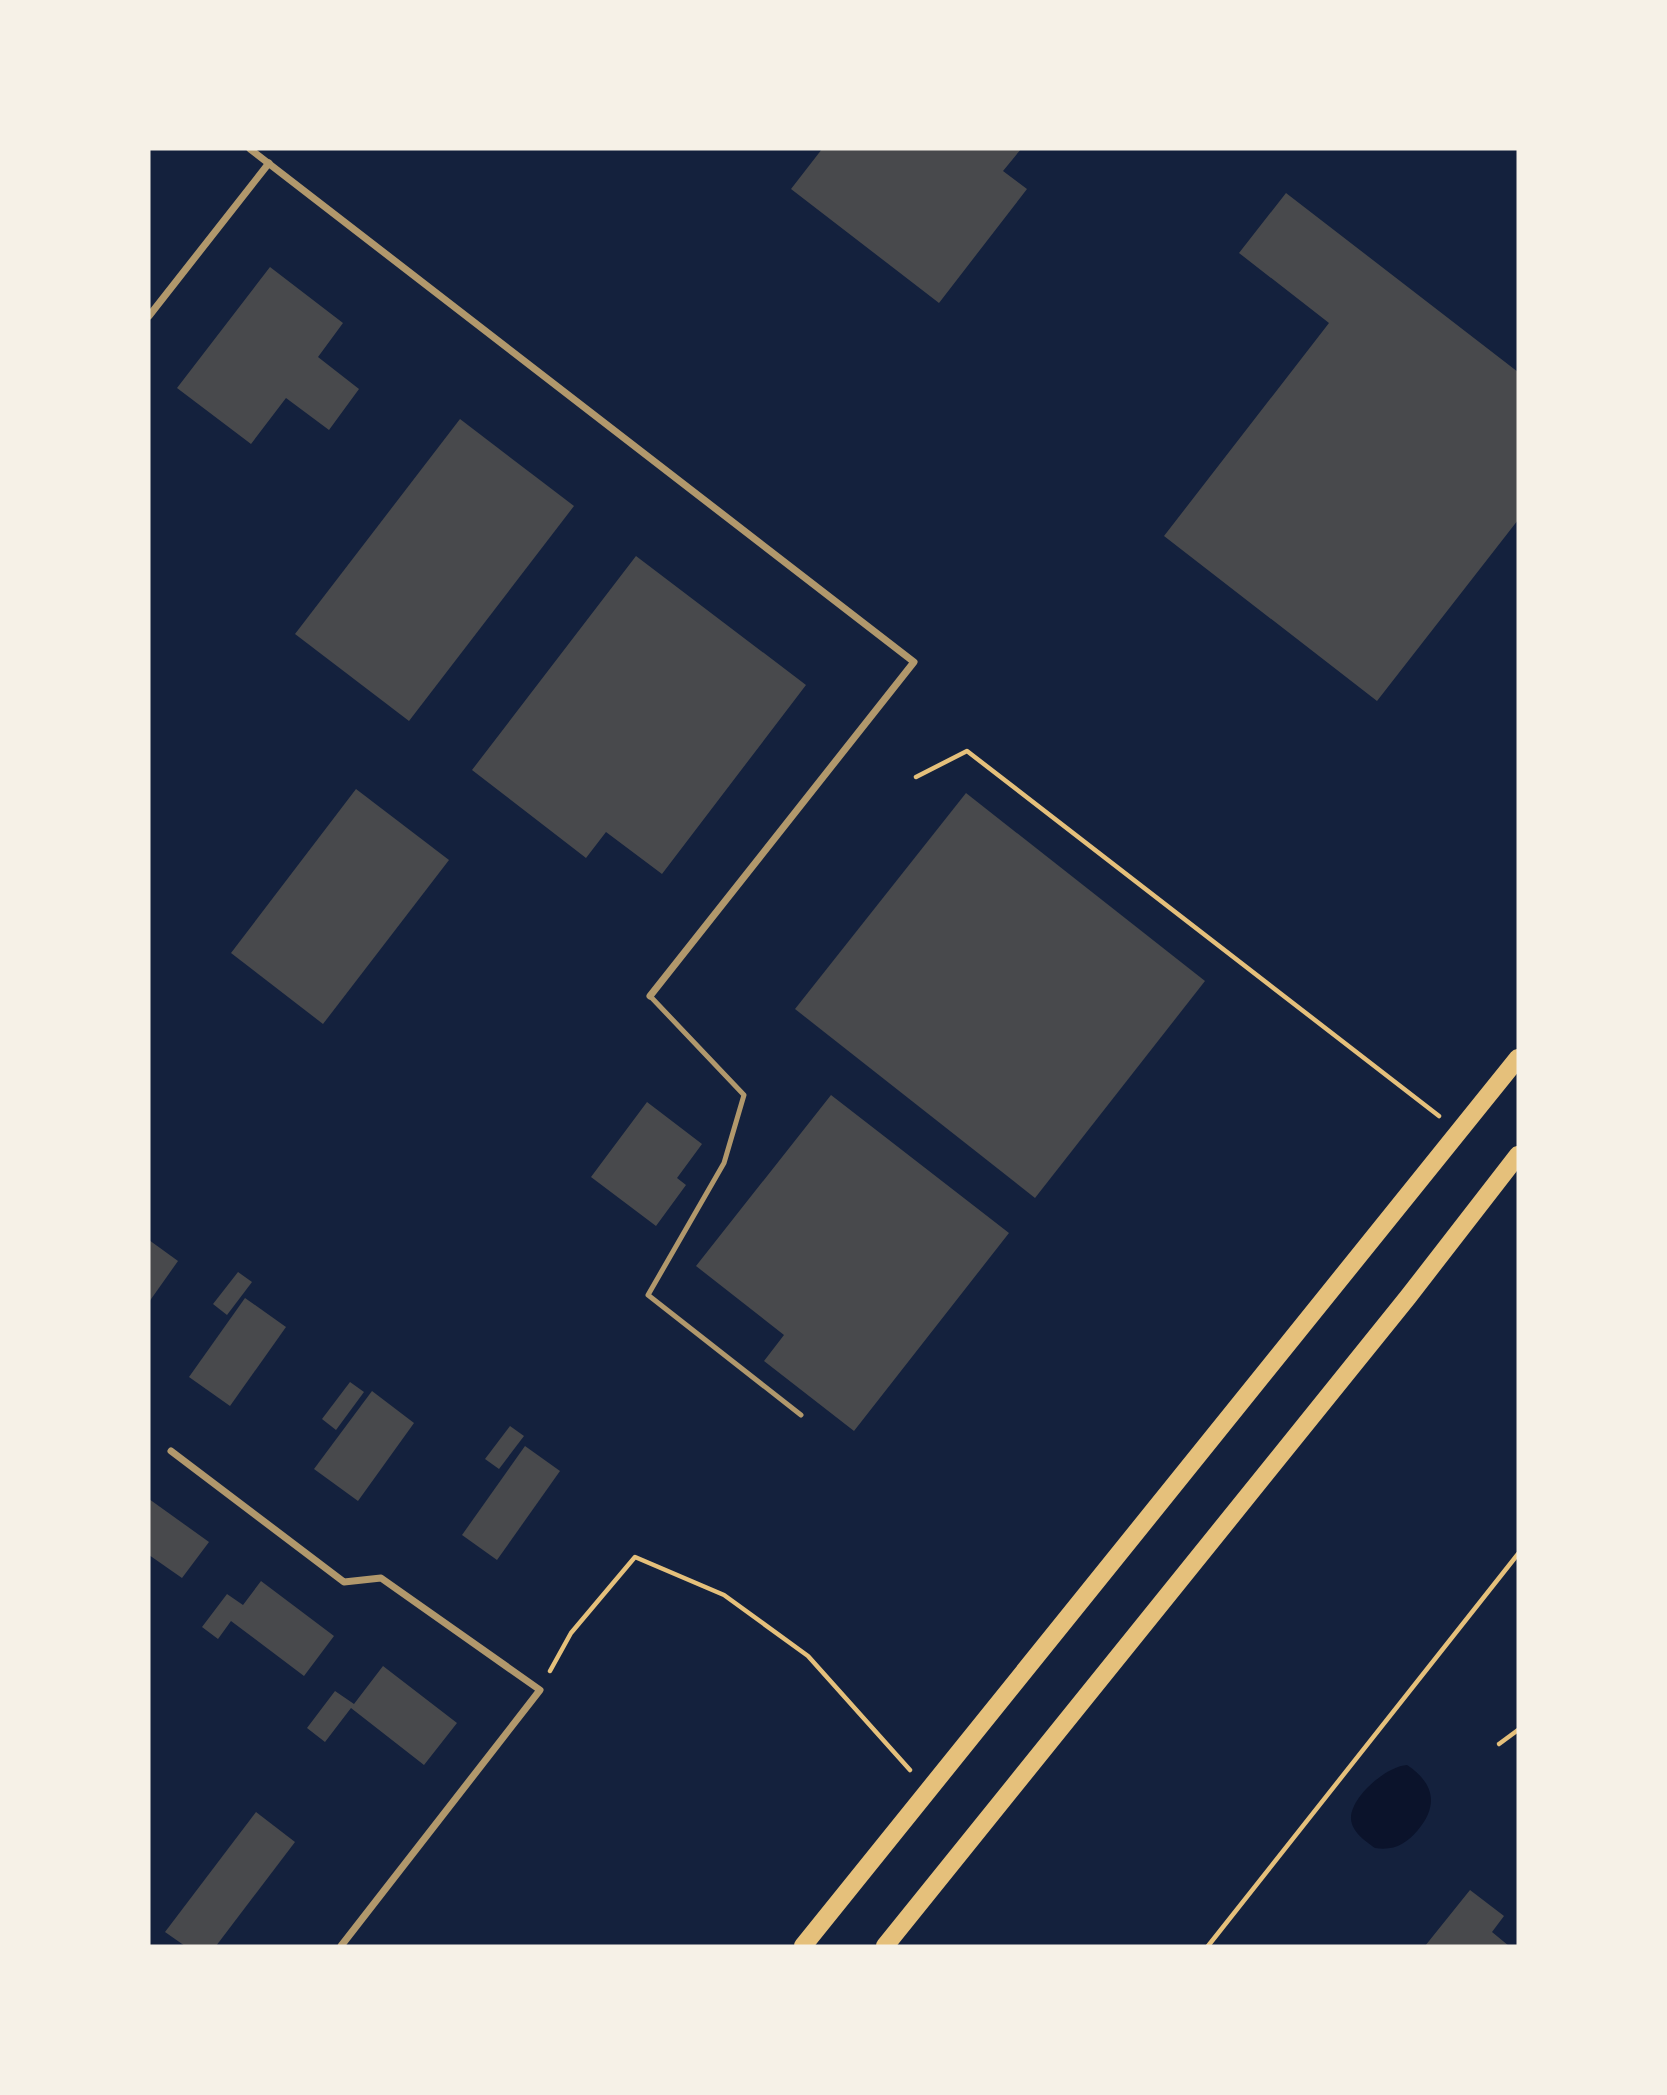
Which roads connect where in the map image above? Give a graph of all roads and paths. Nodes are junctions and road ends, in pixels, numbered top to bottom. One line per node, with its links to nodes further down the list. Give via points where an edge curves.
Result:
1 (250, 149): 2 (street)
2 (269, 163): 3 (street); 5 (street, via 914,662)
3 (149, 316)
4 (916, 777): 7 (path, via 967,751)
5 (650, 996): 9 (lane, via 744,1095 724,1163 648,1295)
6 (1518, 1058): 7 (main road)
7 (1459, 1131): 15 (main road)
8 (1518, 1155): 18 (main road)
9 (801, 1415)
10 (171, 1451): 12 (street, via 344,1582 381,1578)
11 (1518, 1554): 19 (path)
12 (540, 1690): 15 (path, via 571,1633 635,1557 724,1595 808,1656); 16 (street)
13 (1518, 1730): 14 (path)
14 (1499, 1744)
15 (928, 1790): 17 (main road)
16 (341, 1946)
17 (803, 1946)
18 (885, 1946)
19 (1208, 1946)

